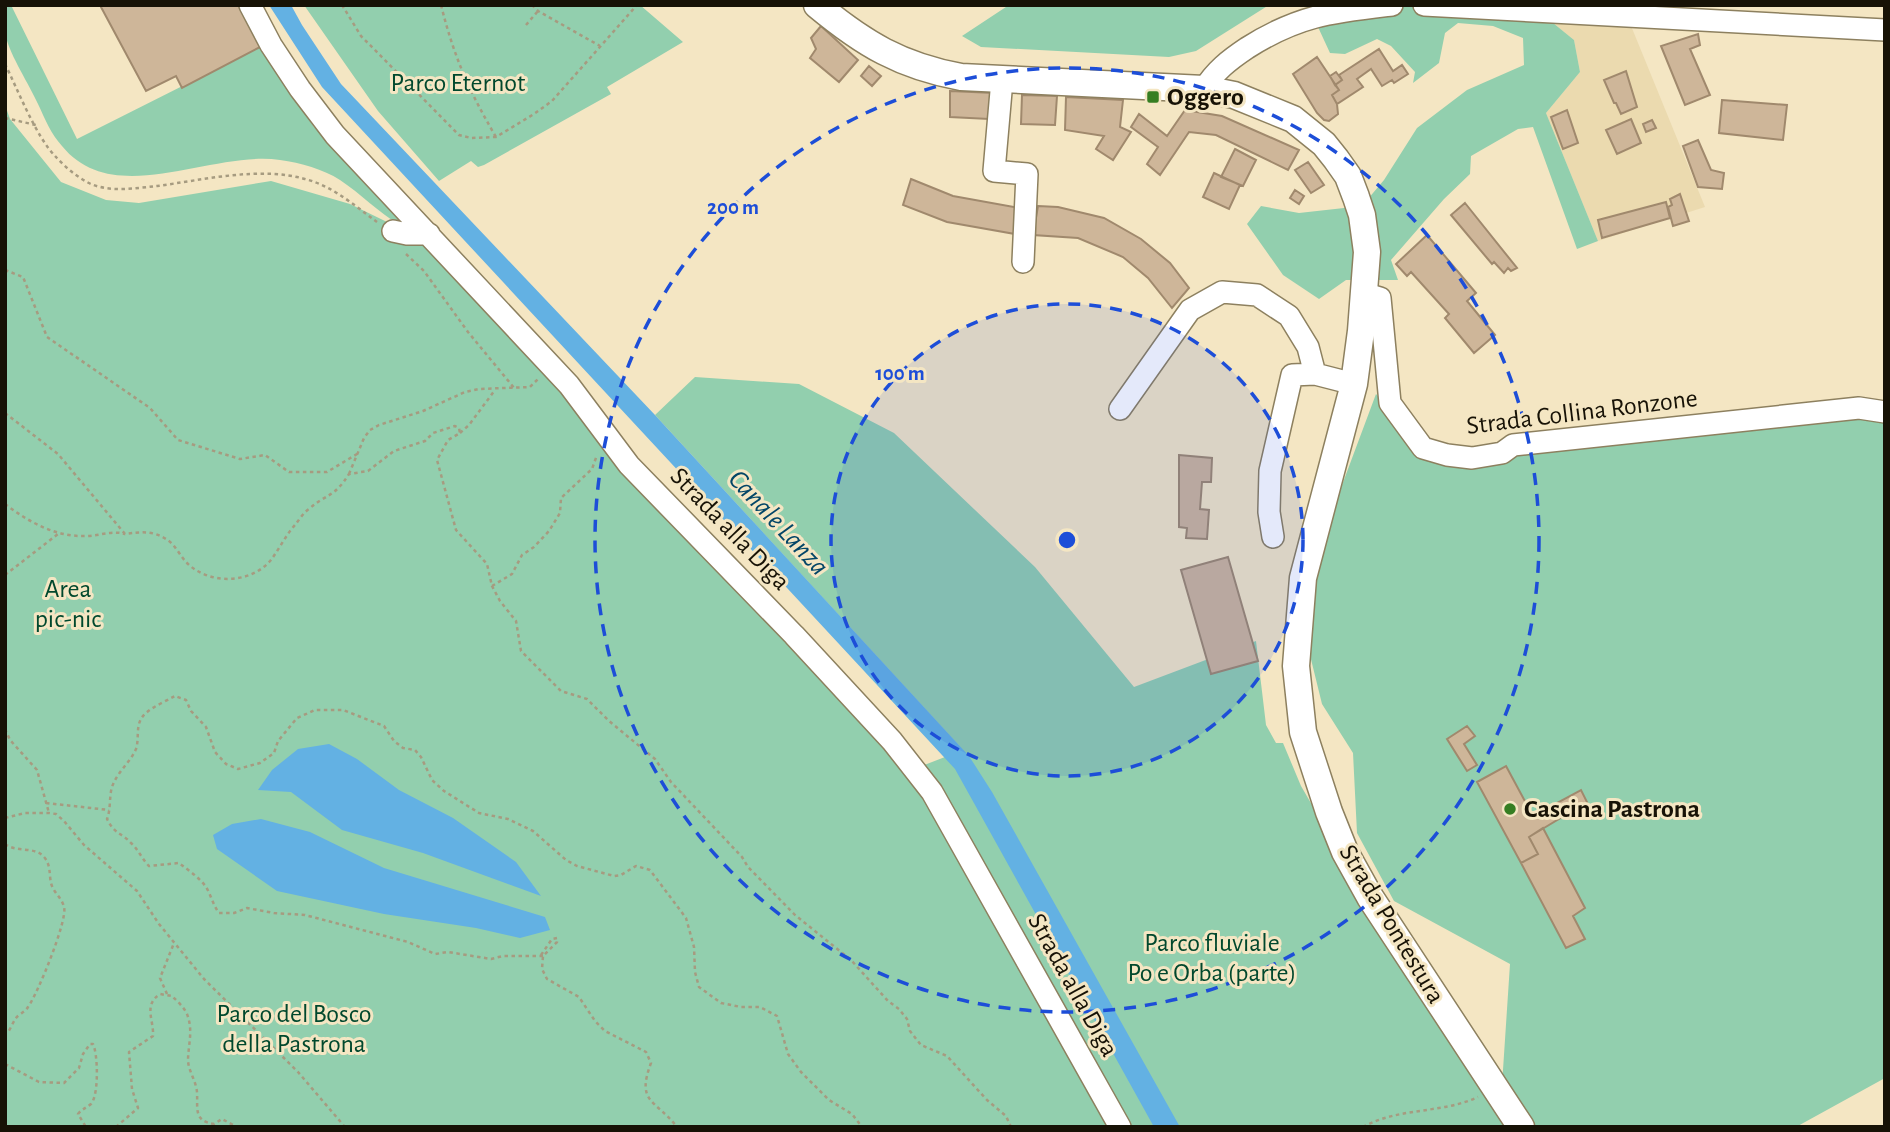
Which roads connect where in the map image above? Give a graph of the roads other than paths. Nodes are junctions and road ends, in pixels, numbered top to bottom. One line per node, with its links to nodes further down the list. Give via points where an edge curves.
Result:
1 (250, 5): 9 (street, Strada alla Diga, via 271,45 335,135)
2 (817, 5): 6 (main road, Strada Pontestura, via 903,62 961,77)
3 (1392, 5): 7 (street, via 1298,20 1234,56)
4 (1424, 5): 5 (street)
5 (1885, 30)
6 (1002, 80): 7 (main road, Strada Pontestura); 10 (street, via 994,171 1027,174)
7 (1204, 89): 11 (main road, Strada Pontestura, via 1234,94 1293,119 1336,159 1348,176 1362,215 1367,252)
8 (393, 231): 9 (street)
9 (429, 234): 17 (street, Strada alla Diga, via 569,384 629,465 794,635 892,741 932,792)
10 (1023, 262)
11 (1363, 293): 13 (main road, Strada Pontestura); 15 (street, Strada Collina Ronzone, via 1380,298 1390,403 1423,448 1447,455 1472,457 1502,453 1513,445 1859,408)
12 (1315, 374): 13 (street); 14 (street, via 1308,347 1289,316 1257,295 1222,292 1191,310); 16 (street, via 1292,375 1270,471)
13 (1354, 384): 18 (main road, Strada Pontestura, via 1303,578 1296,666 1303,732 1351,863)
14 (1120, 409)
15 (1885, 412)
16 (1273, 537)
17 (1120, 1127)
18 (1521, 1127)

